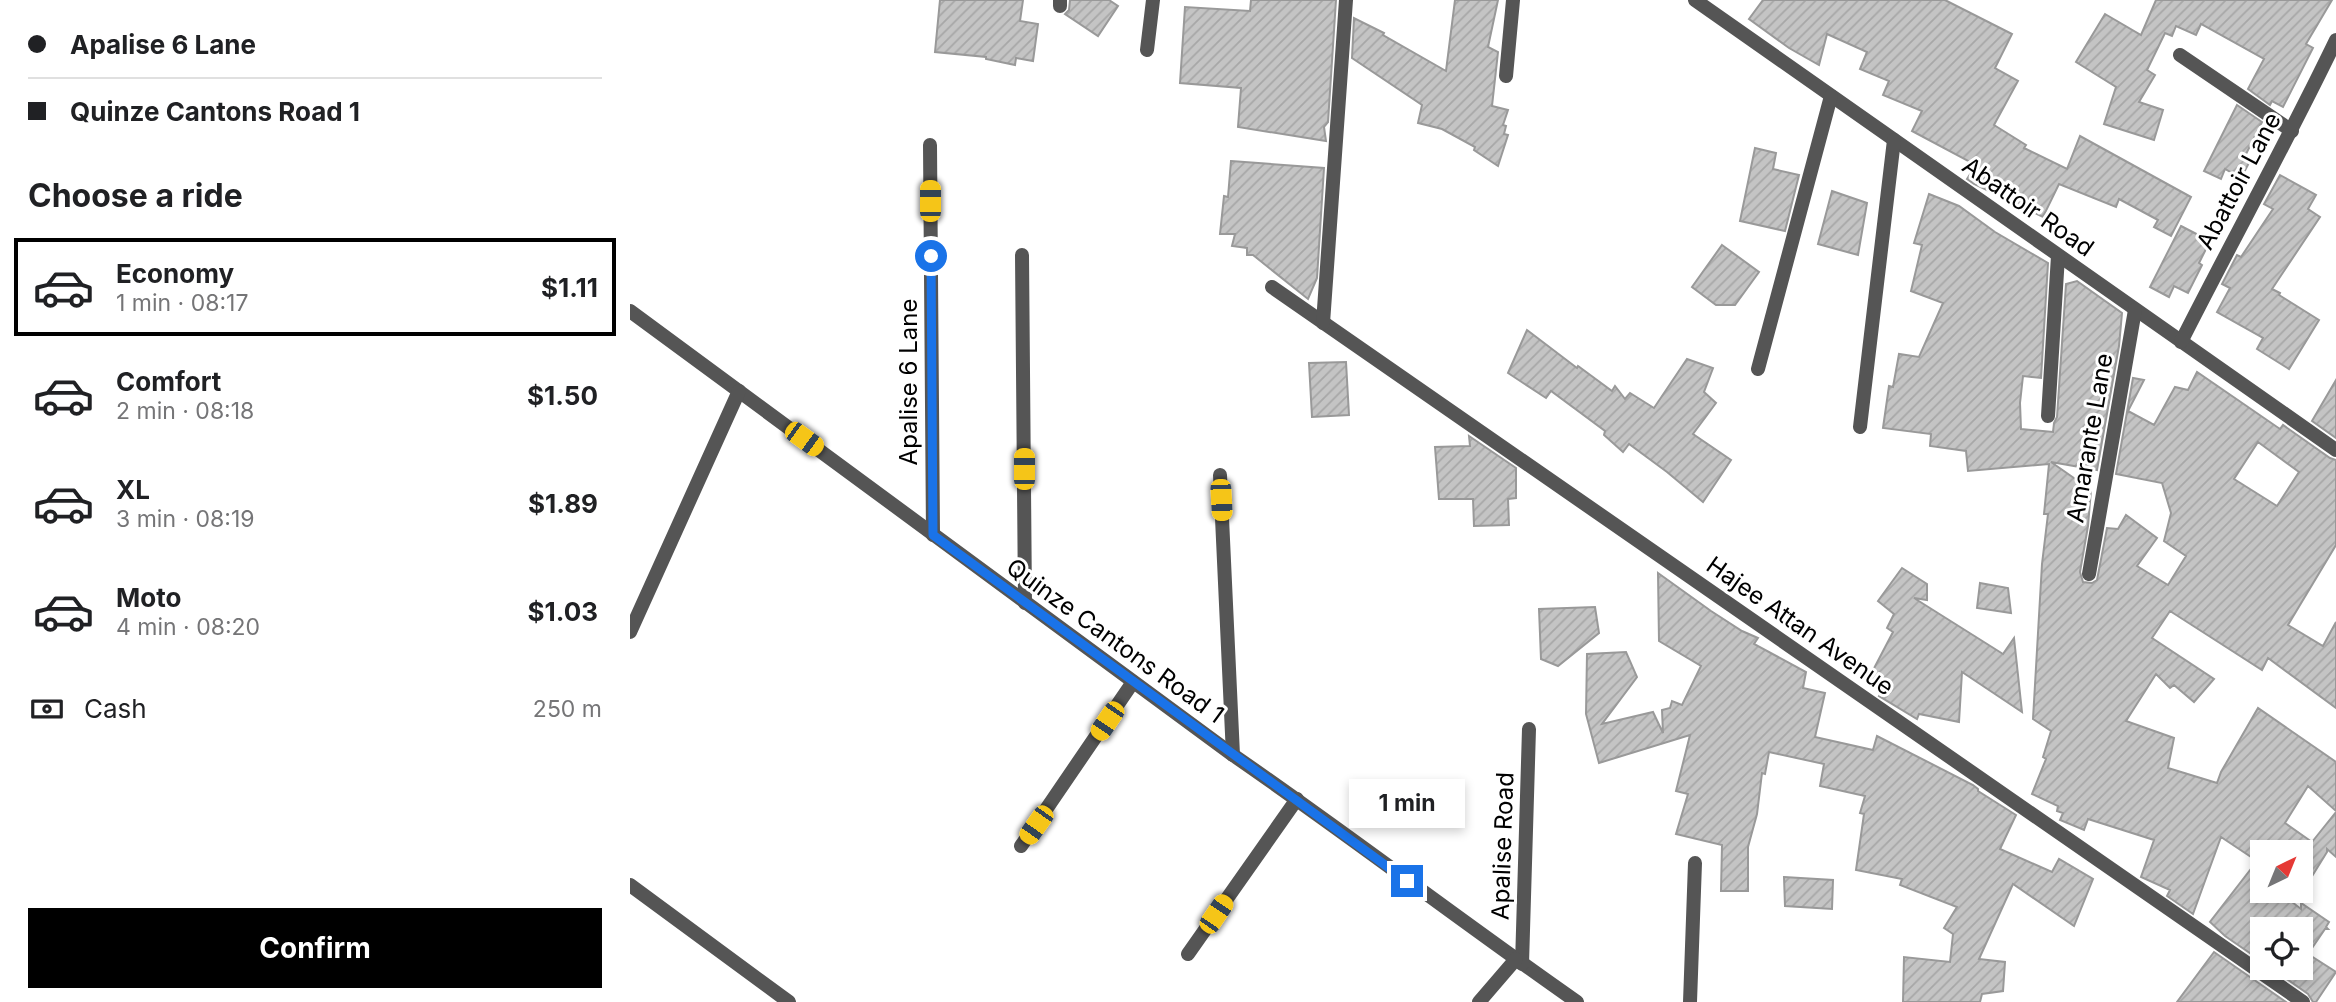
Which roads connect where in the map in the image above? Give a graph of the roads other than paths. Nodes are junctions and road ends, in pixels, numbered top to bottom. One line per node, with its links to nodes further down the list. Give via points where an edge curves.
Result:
1 (1153, 0): 6 (street)
2 (1346, 0): 18 (street)
3 (1513, 0): 8 (street)
4 (1695, 0): 9 (street, Abattoir Road)
5 (2336, 40): 10 (street, Abattoir Lane)
6 (1147, 50)
7 (2180, 55): 10 (street)
8 (1506, 76)
9 (1831, 96): 11 (street, Abattoir Road); 20 (street)
10 (2292, 131): 19 (street, Abattoir Lane)
11 (1894, 140): 14 (street, Abattoir Road); 23 (street)
12 (930, 145): 26 (street, Apalise 6 Lane)
13 (1022, 255): 28 (street)
14 (2058, 256): 16 (street, Abattoir Road); 22 (street)
15 (1272, 287): 18 (street, Hajee Attan Avenue)
16 (2134, 310): 19 (street, Abattoir Road); 27 (street, Amarante Lane)
17 (630, 311): 21 (street, Quinze Cantons Road 1)
18 (1323, 323): 43 (street, Hajee Attan Avenue)
19 (2181, 342): 24 (street, Abattoir Road)
20 (1758, 369)
21 (739, 391): 26 (street, Quinze Cantons Road 1); 29 (street)
22 (2048, 416)
23 (1860, 427)
24 (2336, 450)
25 (1220, 475): 32 (street)
26 (933, 535): 28 (street, Quinze Cantons Road 1)
27 (2090, 574)
28 (1025, 603): 30 (street, Quinze Cantons Road 1)
29 (630, 632)
30 (1133, 682): 32 (street, Quinze Cantons Road 1); 34 (street)
31 (1529, 729): 38 (street, Apalise Road)
32 (1233, 755): 33 (street, Quinze Cantons Road 1)
33 (1297, 799): 37 (street); 38 (street, Quinze Cantons Road 1)
34 (1021, 846)
35 (1695, 863): 42 (street)
36 (630, 885): 39 (street)
37 (1188, 954)
38 (1519, 961): 40 (street); 41 (street, Quinze Cantons Road 1)
39 (789, 1002)
40 (1479, 1002)
41 (1577, 1002)
42 (1690, 1002)
43 (2303, 1002)

